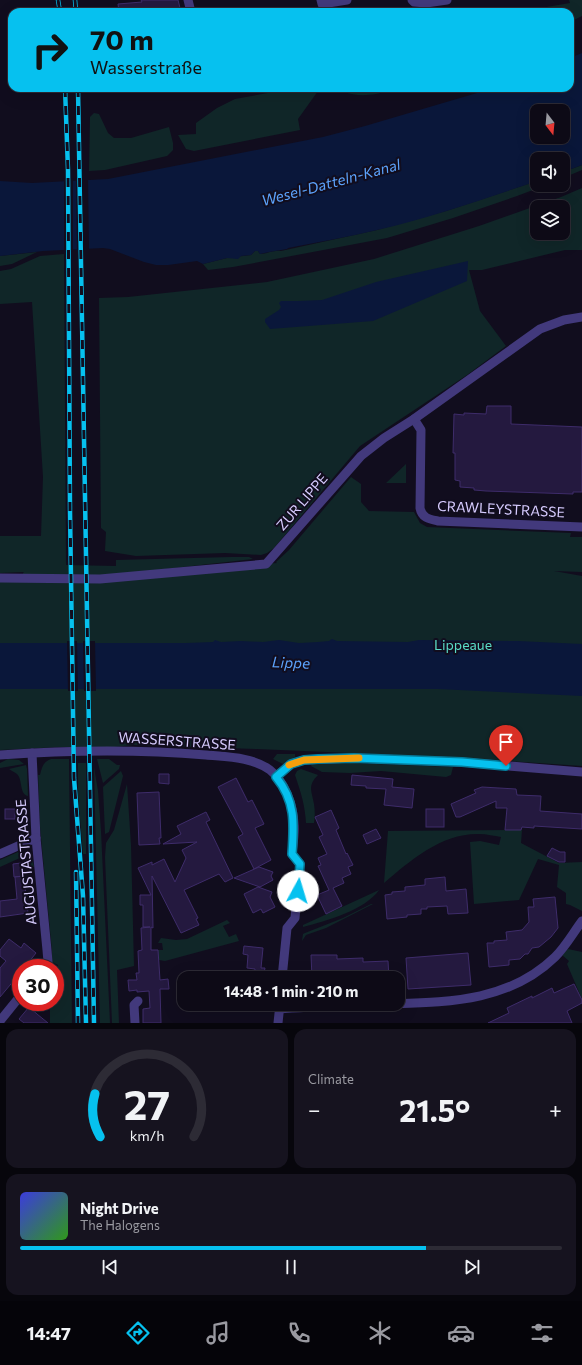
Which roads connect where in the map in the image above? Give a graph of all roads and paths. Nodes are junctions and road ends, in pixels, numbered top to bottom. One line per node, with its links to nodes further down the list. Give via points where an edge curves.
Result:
1 (321, 0): 2 (street, via 322,4)
2 (347, 0)
3 (412, 0): 4 (street, via 426,3)
4 (447, 0)
5 (582, 317): 6 (street, ZUR LIPPE, via 564,320 540,329)
6 (414, 418): 7 (street, CRAWLEYSTRASSE, via 421,430 420,508 424,516 438,521); 8 (street, ZUR LIPPE, via 361,456 266,564 100,579)
7 (582, 527)
8 (0, 578)
9 (32, 752): 10 (street, WASSERSTRASSE); 12 (street, WASSERSTRASSE, via 176,752 254,762 270,770); 13 (street, AUGUSTASTRASSE)
10 (0, 755)
11 (582, 772): 12 (street, via 462,762 354,758 304,760 291,764)
12 (276, 777): 17 (street, WASSERSTRASSE, via 289,798 294,824 292,854 300,864 295,918 287,928)
13 (36, 838): 14 (street); 16 (street, AUGUSTASTRASSE)
14 (0, 854)
15 (582, 921): 19 (street, via 554,958 511,986 466,1000)
16 (48, 959)
17 (283, 971)
18 (138, 1001): 23 (street, via 134,1005)
19 (405, 1003)
20 (12, 1006): 22 (street)
21 (279, 1011): 24 (street)
22 (0, 1021)
23 (135, 1023)
24 (278, 1023)

